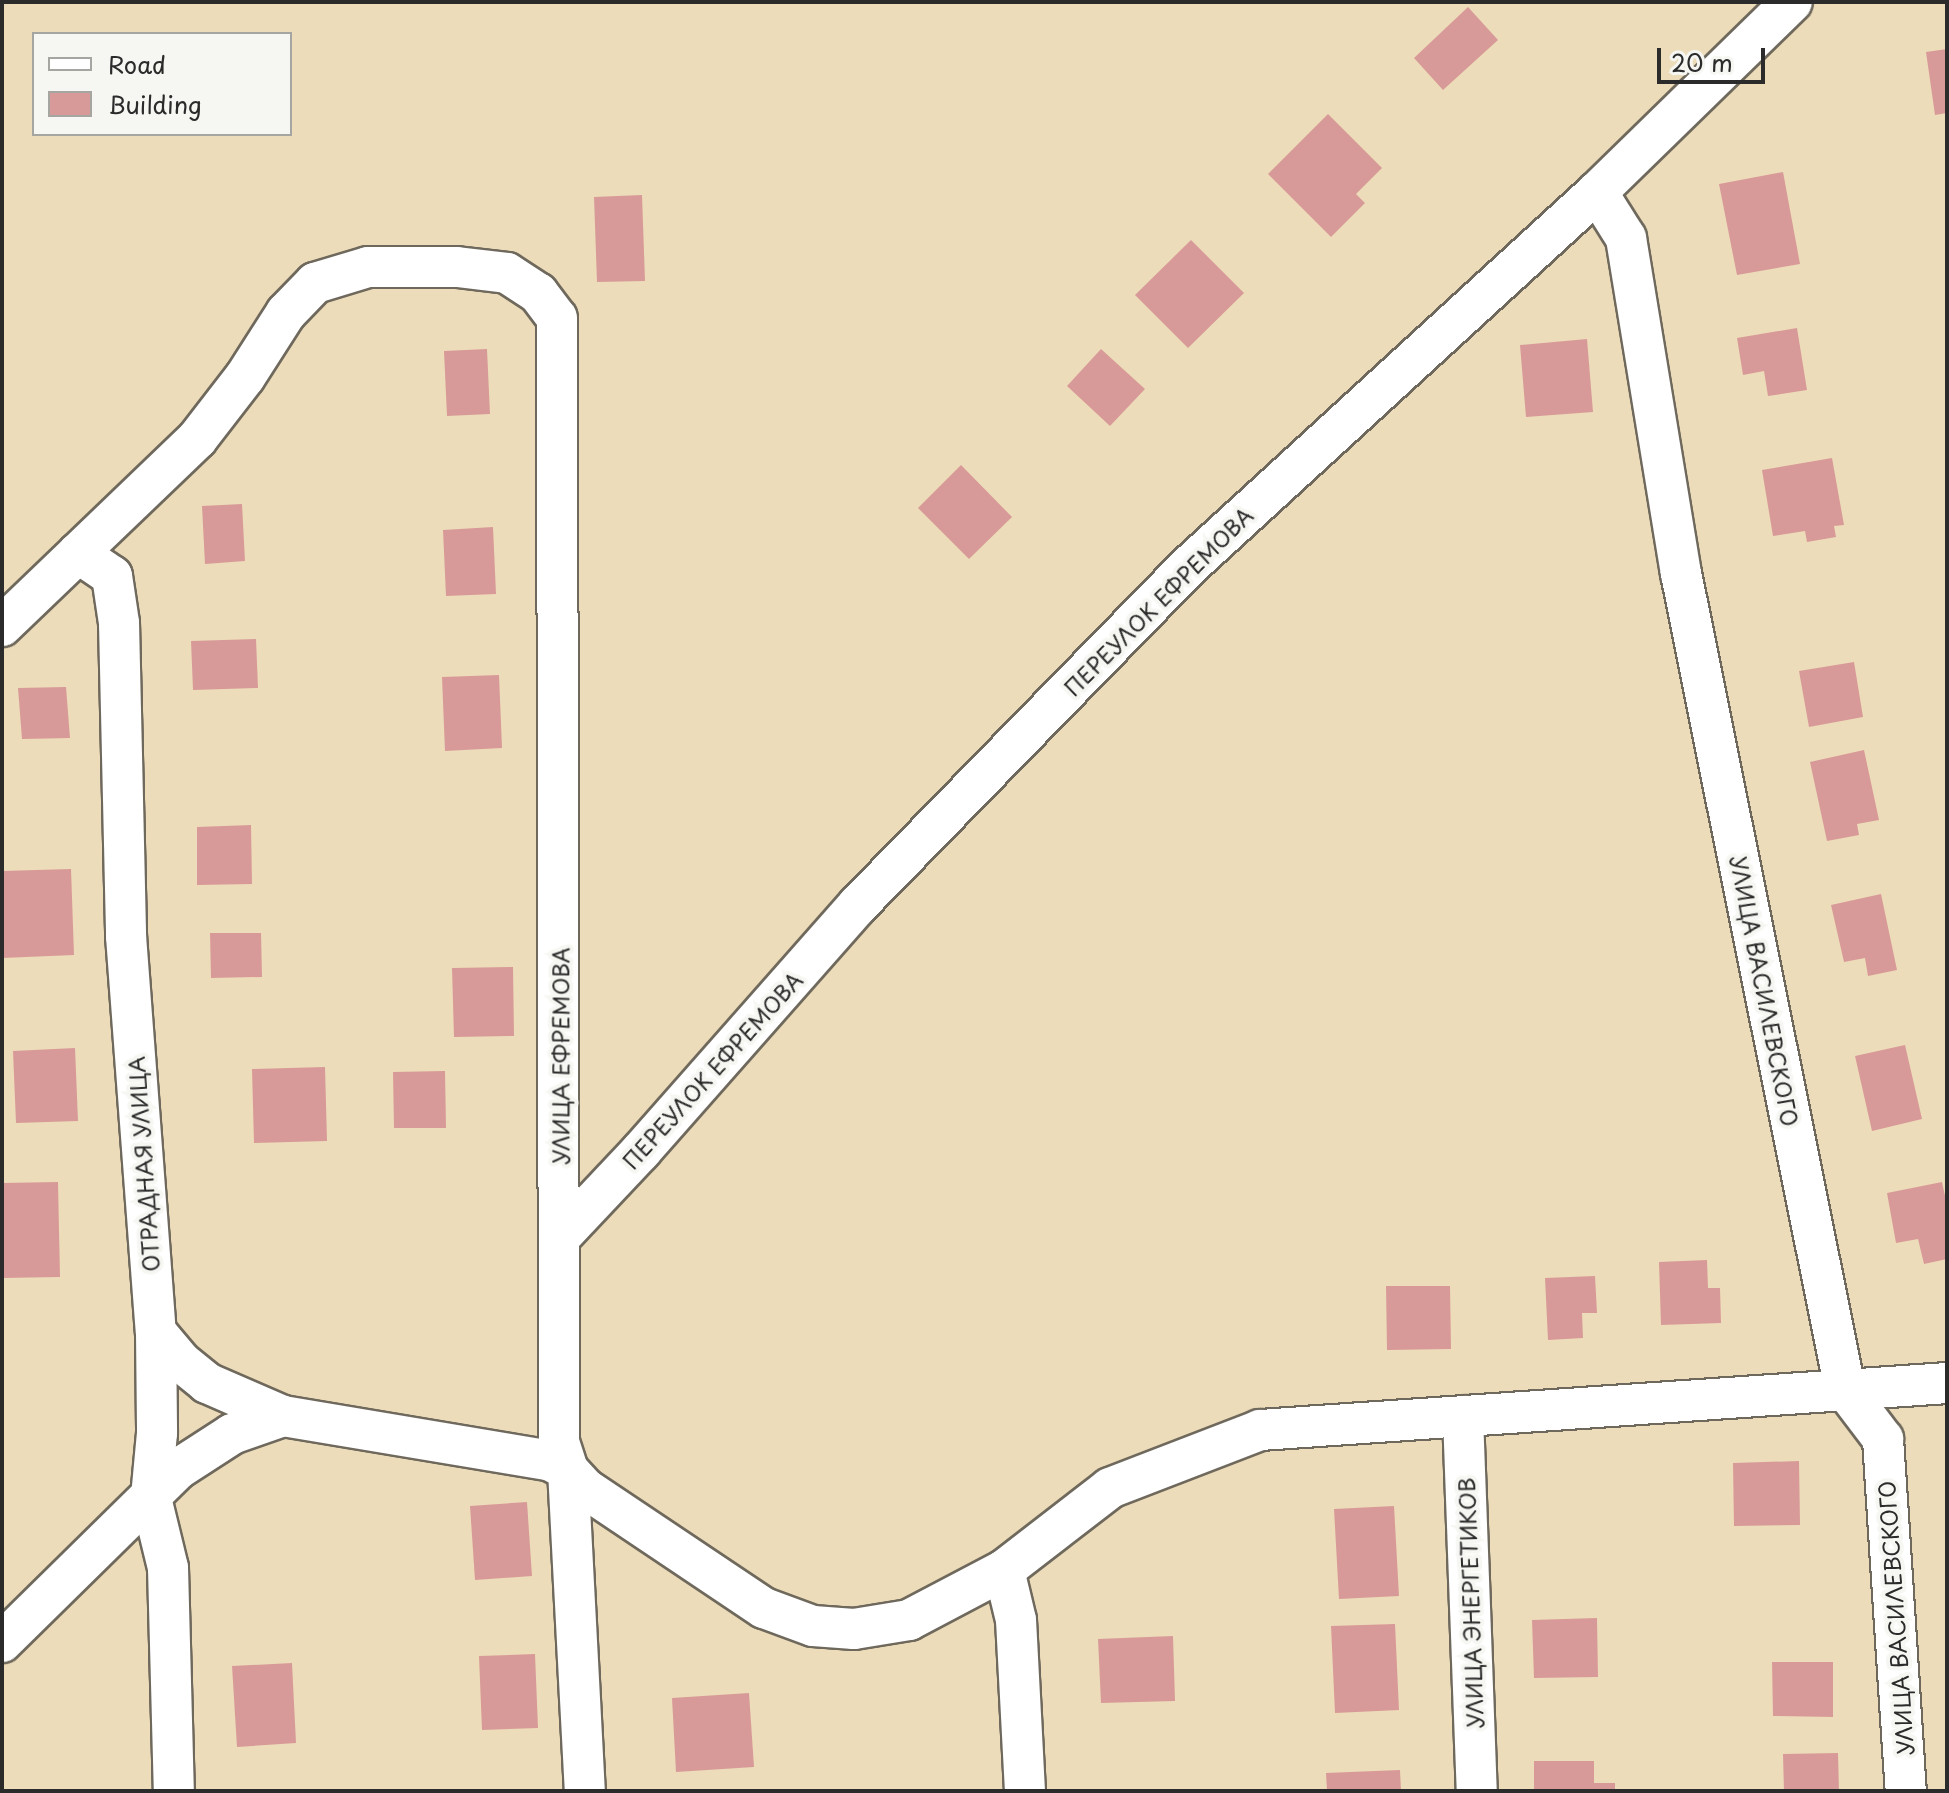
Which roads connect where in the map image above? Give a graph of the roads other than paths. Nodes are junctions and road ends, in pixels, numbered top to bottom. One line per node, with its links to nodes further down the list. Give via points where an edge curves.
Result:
1 (1792, 2): 2 (street, ПЕРЕУЛОК ЕФРЕМОВА)
2 (1597, 192): 5 (street, ПЕРЕУЛОК ЕФРЕМОВА, via 1190,565 858,905); 8 (street, УЛИЦА ВАСИЛЕВСКОГО, via 1626,238 1681,573)
3 (78, 553): 4 (street); 5 (street, УЛИЦА ЕФРЕМОВА, via 197,439 286,313 315,283 368,267 507,273 538,293 557,318); 6 (street, ОТРАДНАЯ УЛИЦА, via 112,576 119,623 126,936)
4 (2, 626)
5 (561, 1236): 11 (street, УЛИЦА ЕФРЕМОВА, via 559,1442)
6 (156, 1332): 9 (street, via 207,1383); 12 (street, ОТРАДНАЯ УЛИЦА, via 157,1433)
7 (1947, 1383): 8 (street)
8 (1845, 1389): 10 (street); 19 (street, УЛИЦА ВАСИЛЕВСКОГО, via 1883,1439)
9 (283, 1416): 11 (street, via 551,1461); 12 (street, via 232,1434 178,1469)
10 (1463, 1416): 13 (street, via 1260,1430 1110,1488); 18 (street, УЛИЦА ЭНЕРГЕТИКОВ)
11 (568, 1470): 13 (street, via 586,1489 764,1608 813,1626 854,1629 909,1620); 16 (street, УЛИЦА ЕФРЕМОВА)
12 (151, 1498): 14 (street); 15 (street, ОТРАДНАЯ УЛИЦА, via 168,1568)
13 (1004, 1570): 17 (street, via 1016,1620)
14 (2, 1642)
15 (174, 1791)
16 (585, 1791)
17 (1025, 1791)
18 (1477, 1791)
19 (1906, 1791)

